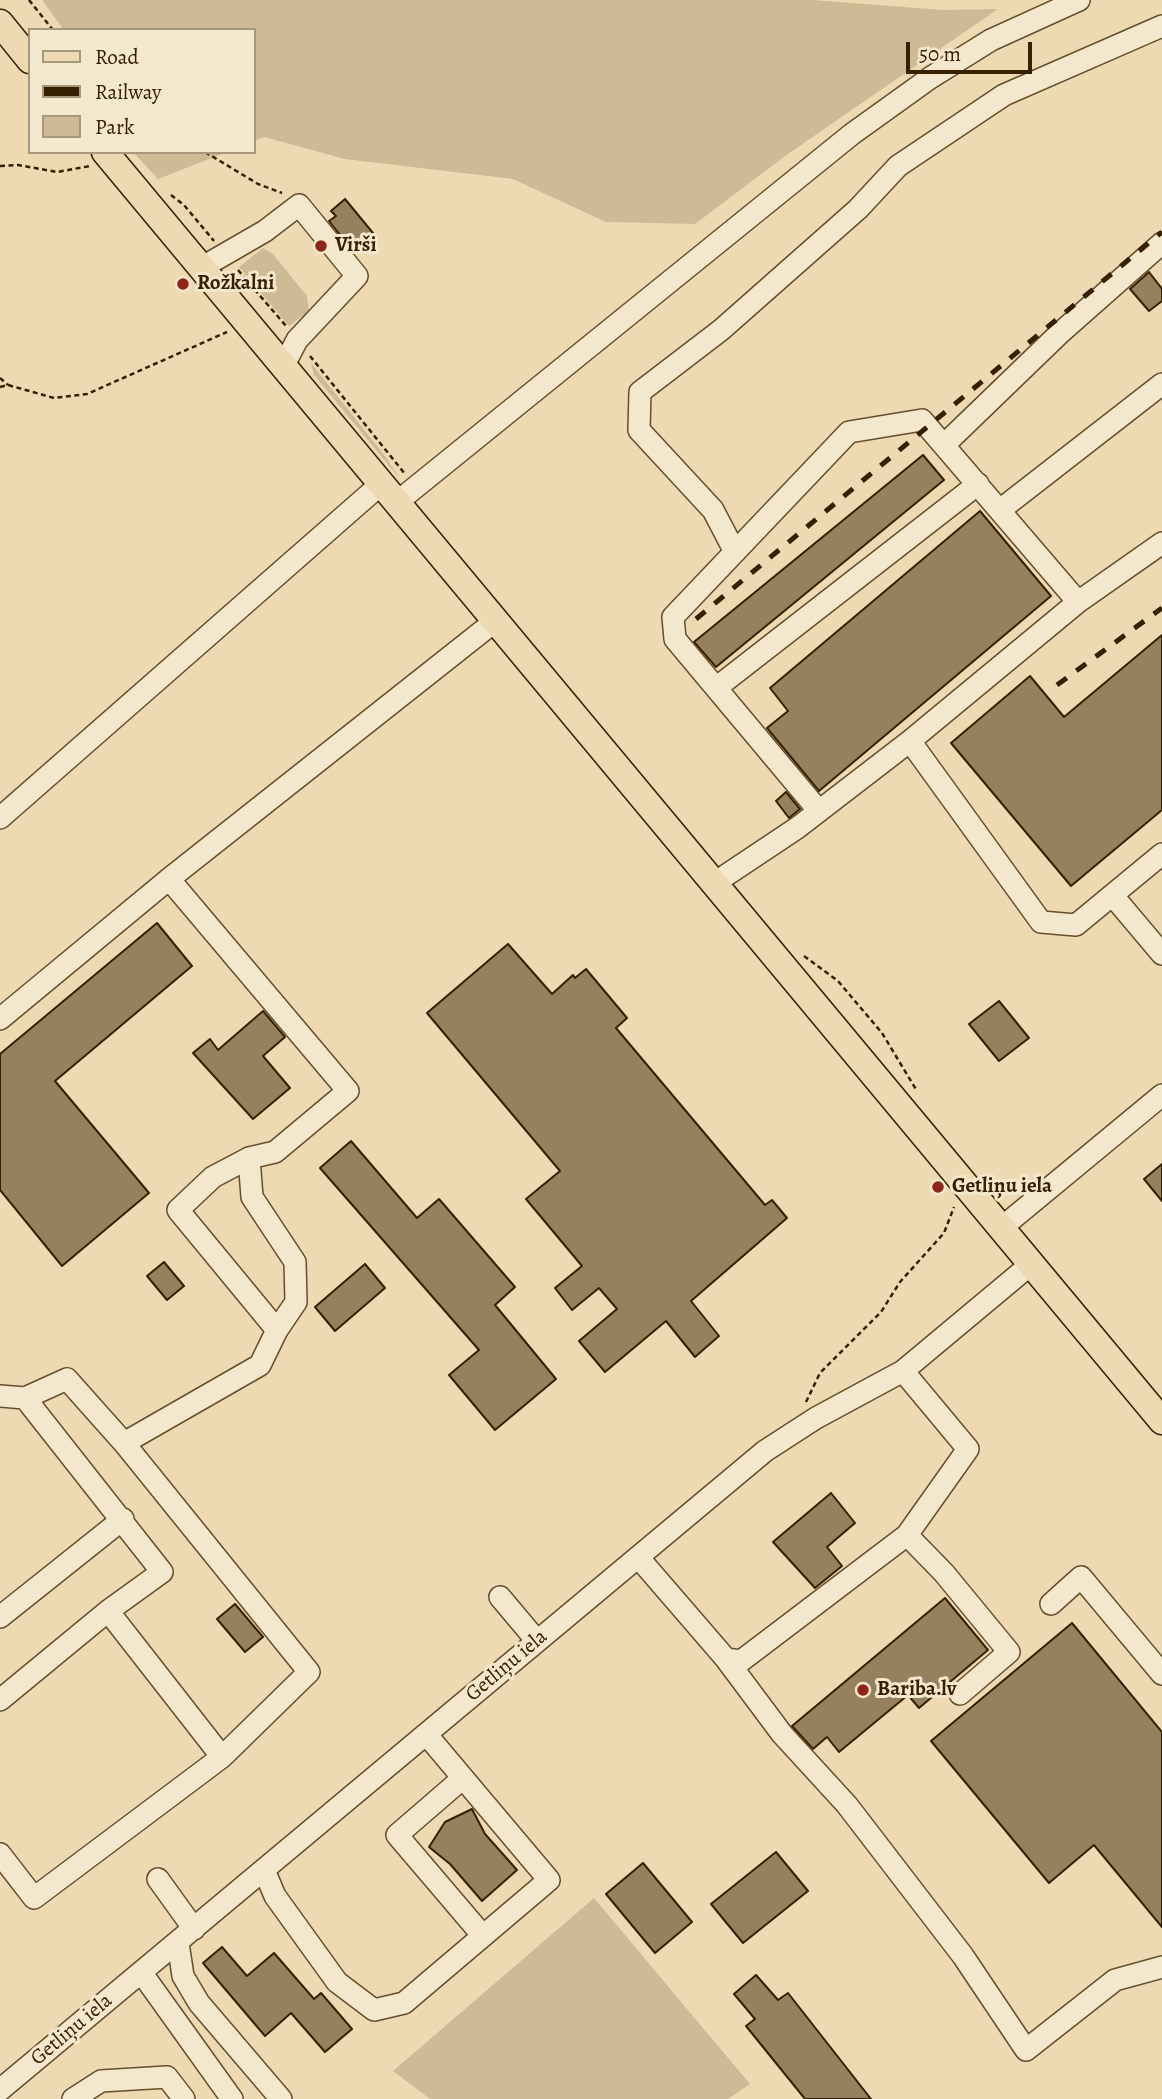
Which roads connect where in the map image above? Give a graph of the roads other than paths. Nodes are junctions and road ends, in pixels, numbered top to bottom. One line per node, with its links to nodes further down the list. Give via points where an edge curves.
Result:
1 (1079, 0): 12 (street, via 991,40 863,126)
2 (0, 23): 4 (main road)
3 (1162, 26): 15 (street, via 1004,95 898,166 858,209 721,330 640,392 639,430 713,510)
4 (28, 58)
5 (108, 157): 7 (main road)
6 (1162, 243): 10 (street)
7 (201, 268): 8 (main road); 8 (street, via 299,205 357,276 298,340)
8 (283, 368): 12 (main road)
9 (1162, 384): 13 (street)
10 (944, 445): 11 (street); 15 (street, via 922,420 849,432)
11 (978, 484): 13 (street); 18 (street)
12 (397, 491): 17 (main road); 21 (street)
13 (1000, 510): 16 (street)
14 (1162, 543): 16 (street)
15 (735, 552): 18 (street, via 673,617 675,639)
16 (1079, 602): 19 (street)
17 (494, 622): 23 (street); 24 (main road)
18 (716, 688): 20 (street)
19 (911, 741): 20 (street); 25 (street, via 1041,922 1076,925)
20 (819, 811): 24 (street)
21 (0, 818)
22 (1162, 854): 25 (street)
23 (169, 879): 27 (street); 29 (street, via 348,1091 275,1152)
24 (713, 884): 30 (main road)
25 (1113, 896): 26 (street)
26 (1162, 954)
27 (0, 1019)
28 (1162, 1095): 30 (street)
29 (249, 1158): 32 (street, via 252,1197 295,1262 296,1302); 32 (street, via 213,1177 178,1210)
30 (1000, 1229): 31 (main road)
31 (1030, 1265): 33 (street, Getliņu iela); 36 (main road)
32 (277, 1330): 37 (street, via 260,1364)
33 (903, 1371): 39 (street, via 968,1449); 40 (street, Getliņu iela, via 765,1451)
34 (0, 1396): 35 (street)
35 (25, 1398): 37 (street, via 67,1379); 38 (street)
36 (1162, 1422)
37 (124, 1443): 51 (street, via 309,1672)
38 (123, 1519): 43 (street, via 162,1572); 44 (street)
39 (907, 1535): 46 (street, via 741,1661); 48 (street, via 1009,1652)
40 (638, 1557): 45 (street, Getliņu iela); 46 (street)
41 (500, 1597): 45 (street)
42 (1051, 1604): 47 (street, via 1081,1577)
43 (108, 1611): 49 (street); 51 (street)
44 (0, 1618)
45 (537, 1641): 50 (street, Getliņu iela)
46 (726, 1659): 58 (street, via 782,1734 847,1805 963,1956 1026,2050 1115,1980)
47 (1162, 1674)
48 (960, 1694)
49 (0, 1700)
50 (426, 1734): 52 (street); 54 (street, Getliņu iela)
51 (222, 1757): 53 (street, via 34,1898)
52 (463, 1778): 57 (street, via 548,1880); 57 (street, via 397,1835)
53 (0, 1854)
54 (264, 1870): 56 (street, Getliņu iela); 57 (street, via 275,1896 338,1982 374,2010 404,2003)
55 (158, 1879): 56 (street)
56 (186, 1936): 59 (street, Getliņu iela); 64 (street, via 183,1976 199,2003)
57 (483, 1936)
58 (1162, 1967)
59 (141, 1972): 60 (street, Getliņu iela); 63 (street)
60 (0, 2090)
61 (74, 2099): 62 (street, via 101,2081 167,2077)
62 (184, 2099)
63 (232, 2099)
64 (281, 2099)

